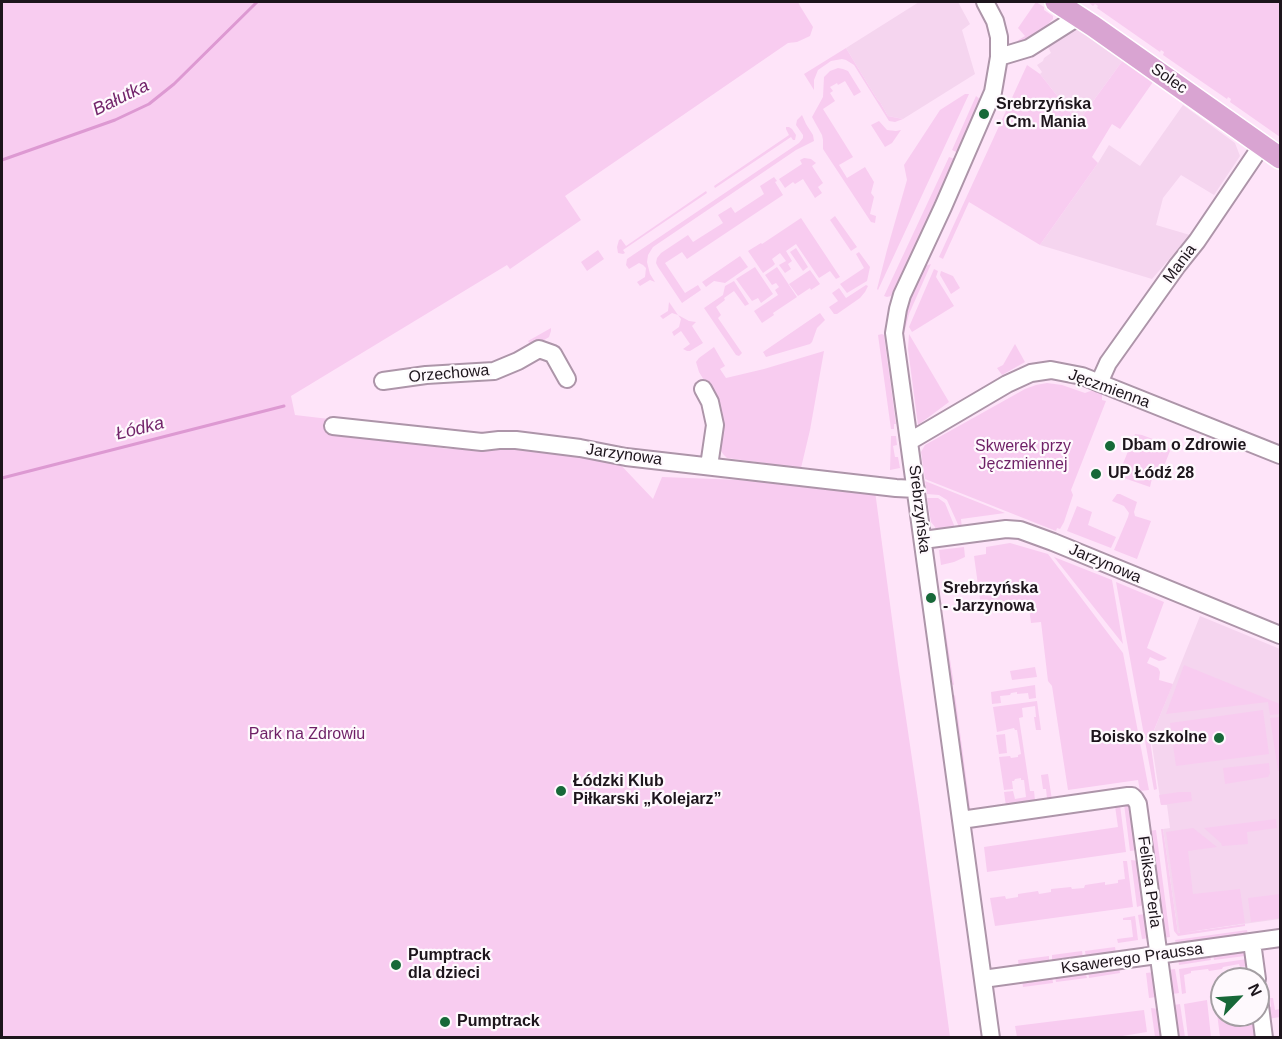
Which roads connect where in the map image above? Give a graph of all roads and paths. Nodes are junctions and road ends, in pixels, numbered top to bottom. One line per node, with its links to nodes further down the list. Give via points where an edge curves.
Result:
1 (985, 2): 4 (street, Srebrzyńska, via 997,27)
2 (1056, 2): 3 (main road, Solec)
3 (1078, 16): 4 (street, via 1029,48); 5 (main road, Solec)
4 (999, 57): 12 (street, Srebrzyńska, via 989,102 898,309 896,347)
5 (1262, 145): 6 (main road, Solec); 9 (street, Mania, via 1108,363)
6 (1281, 158)
7 (567, 379): 8 (street, Orzechowa, via 553,354 539,350 494,371)
8 (383, 381)
9 (1099, 383): 12 (street, Jęczmienna, via 1062,372 1032,373); 13 (street, Jęczmienna)
10 (703, 389): 14 (street, via 715,425)
11 (333, 426): 14 (street, Jarzynowa, via 482,442 516,440)
12 (910, 441): 15 (street, Srebrzyńska)
13 (1281, 455)
14 (709, 466): 15 (street, Jarzynowa)
15 (916, 489): 16 (street, Srebrzyńska)
16 (923, 540): 17 (street, Jarzynowa, via 1020,530); 18 (street, Srebrzyńska)
17 (1281, 635)
18 (961, 820): 21 (street, Feliksa Perla, via 1132,796 1138,804); 23 (street, Srebrzyńska)
19 (1281, 938): 20 (street, Ksawerego Praussa)
20 (1251, 942): 21 (street, Ksawerego Praussa); 22 (street)
21 (1159, 955): 23 (street, Ksawerego Praussa); 25 (street, Feliksa Perla)
22 (1255, 967)
23 (983, 979): 24 (street, Srebrzyńska)
24 (991, 1038)
25 (1170, 1038)

